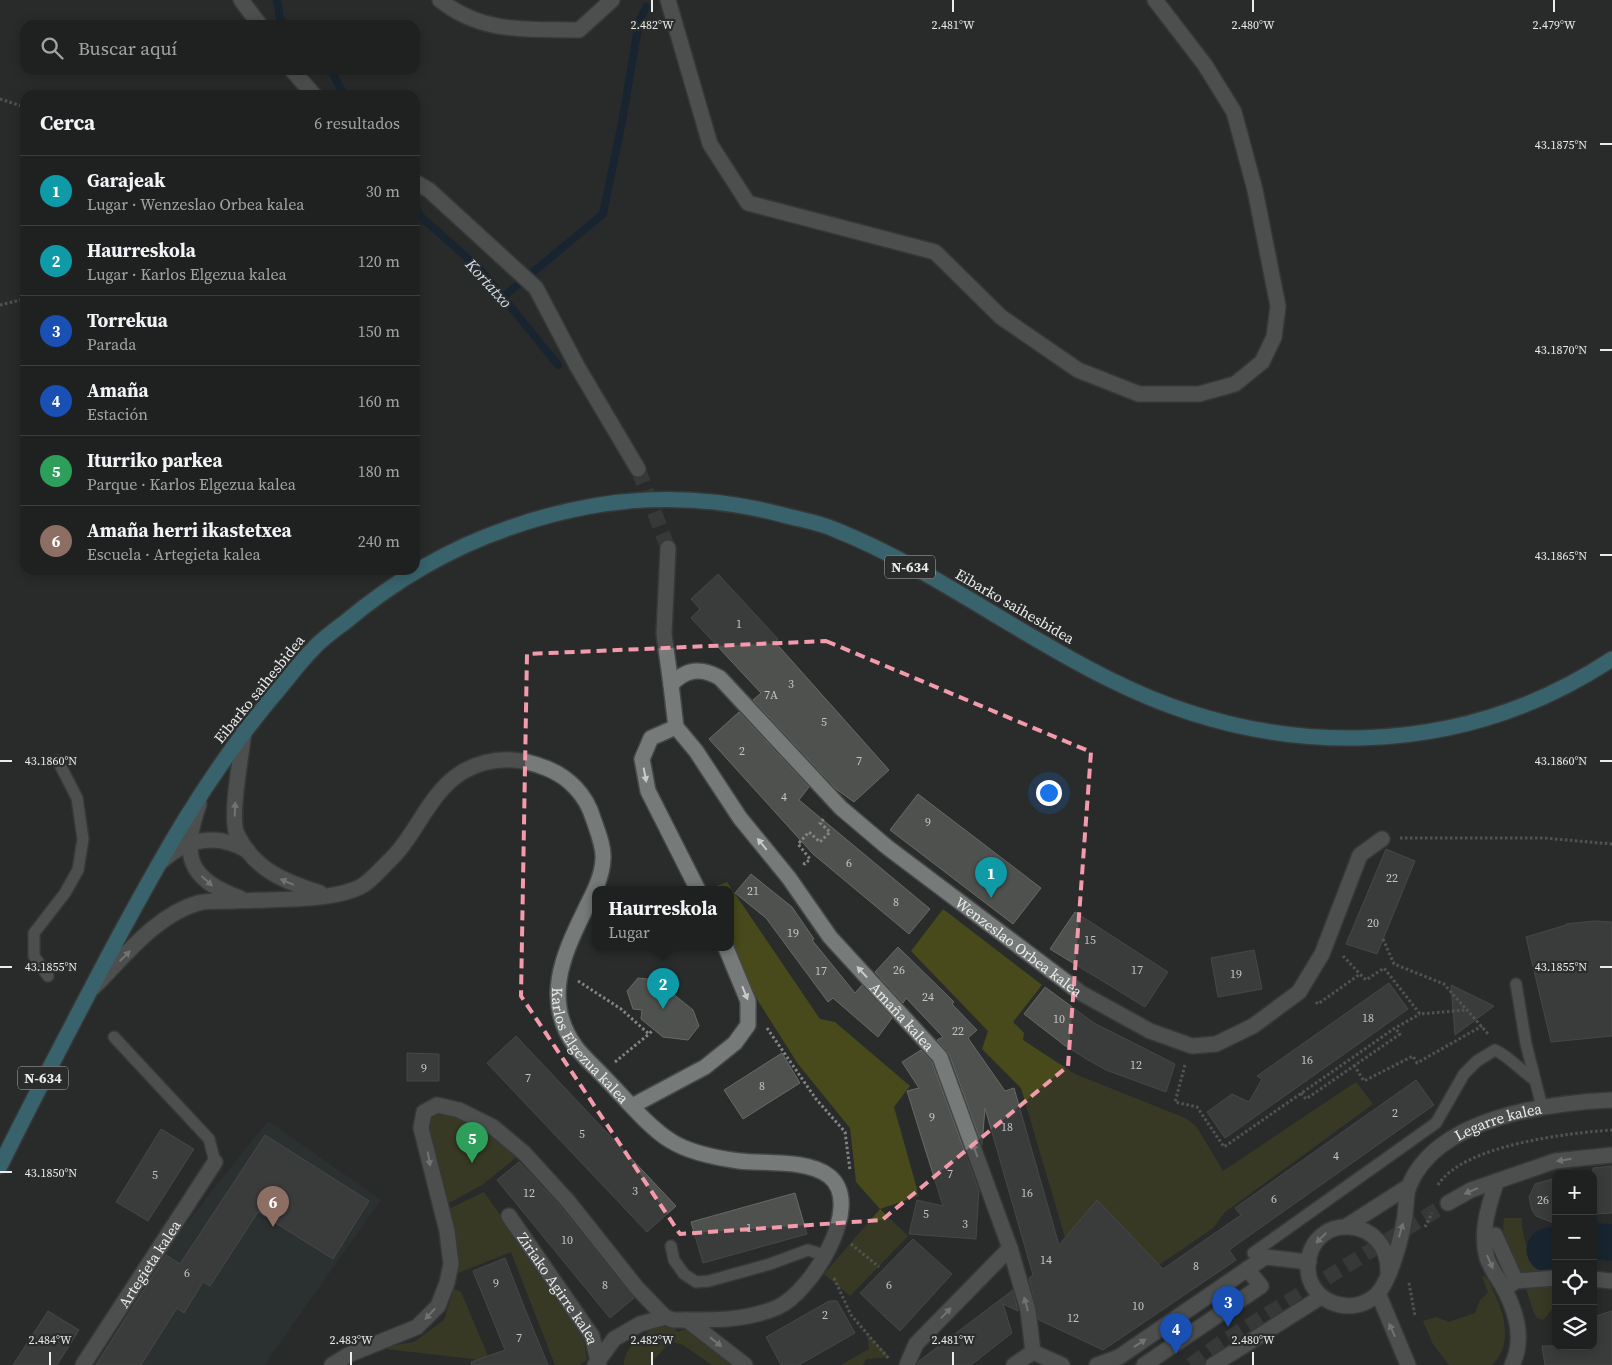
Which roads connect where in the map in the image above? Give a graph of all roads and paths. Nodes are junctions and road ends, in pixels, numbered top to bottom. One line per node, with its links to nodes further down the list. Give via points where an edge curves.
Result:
1 (241, 0): 6 (street)
2 (440, 0): 3 (street, via 455,12 503,29 579,30)
3 (612, 0)
4 (668, 0): 5 (street, via 710,144 748,203 935,252 1001,317 1078,370 1139,394 1199,394 1235,384 1262,362 1274,338 1278,306 1255,190 1234,112 1205,65)
5 (1154, 0)
6 (256, 20)
7 (296, 75): 8 (street)
8 (310, 90)
9 (0, 99): 10 (path)
10 (20, 106)
11 (420, 184): 14 (street, via 536,288)
12 (20, 300): 13 (path)
13 (0, 305)
14 (638, 470)
15 (668, 548): 19 (street, via 664,634)
16 (420, 567): 18 (highway, Eibarko saihesbidea / N-634, via 481,538 591,504 716,500 759,508 833,528 937,581 1113,682 1212,718 1262,732 1322,738 1375,738 1459,725 1543,698)
17 (408, 575): 21 (highway, Eibarko saihesbidea / N-634, via 374,597 314,648)
18 (1612, 659)
19 (671, 685): 20 (street); 25 (street, Wenzeslao Orbea kalea, via 681,675 694,670 720,678 841,808 895,853 1081,993 1150,1031 1192,1046 1216,1044 1254,1026 1300,992 1322,954 1360,855)
20 (676, 727): 32 (street, one-way to 32, via 651,738 642,759 648,791); 74 (street, Amaña kalea, one-way to 20, via 940,1057 830,938)
21 (244, 731): 23 (highway, Eibarko saihesbidea / N-634); 28 (street, one-way to 21, via 237,834 235,820)
22 (58, 761): 41 (lane, via 77,798 83,839 78,870 65,893 34,933 34,956)
23 (205, 785): 26 (street); 30 (highway, Eibarko saihesbidea / N-634)
24 (825, 817): 29 (path, via 820,823 830,832 820,842 809,832 798,844 810,859 805,864)
25 (1382, 839): 27 (path, via 1544,838)
26 (188, 843): 28 (street, via 223,840); 30 (street, via 172,851); 35 (street, one-way to 35, via 192,863 205,880 220,891)
27 (1612, 844)
28 (251, 853): 33 (street, one-way to 28, via 275,877)
29 (799, 858)
30 (157, 866): 43 (highway, Eibarko saihesbidea / N-634)
31 (597, 886): 33 (street, Karlos Elgezua kalea, via 604,857 590,807 576,787 555,771 525,759 494,760 465,771 440,791 393,858 362,886)
32 (696, 886)
33 (331, 896): 35 (street, Karlos Elgezua kalea)
34 (592, 896): 39 (street, Karlos Elgezua kalea)
35 (246, 900): 43 (street, Karlos Elgezua kalea, one-way to 35, via 174,913 200,902)
36 (1384, 939): 46 (path, via 1394,964 1444,984)
37 (727, 951): 45 (street, one-way to 45)
38 (1342, 955): 40 (path)
39 (560, 970): 52 (path, via 621,1010); 56 (street, Karlos Elgezua kalea, via 556,993 560,1018 575,1046)
40 (1360, 974): 44 (path, via 1318,1004); 47 (path, via 1366,980 1384,968)
41 (48, 976)
42 (1516, 984): 57 (lane)
43 (90, 990): 64 (highway, Eibarko saihesbidea / N-634)
44 (1314, 1000)
45 (748, 1001): 60 (street, via 748,1025 735,1043 704,1067); 67 (path, via 816,1099 845,1132 851,1179)
46 (1466, 1010): 47 (path); 48 (path)
47 (1420, 1014): 49 (path)
48 (1482, 1026): 51 (path); 55 (path, via 1417,1063 1413,1056 1364,1081)
49 (1395, 1028): 55 (path, via 1400,1034); 58 (path)
50 (653, 1030): 52 (path)
51 (1488, 1031)
52 (650, 1034): 56 (path)
53 (114, 1037): 63 (lane, via 209,1139)
54 (1187, 1059): 58 (path, via 1175,1102 1198,1107 1224,1147)
55 (1354, 1065): 58 (path, via 1306,1099)
56 (602, 1074): 60 (street, Karlos Elgezua kalea)
57 (1535, 1080): 61 (lane); 75 (lane, via 1495,1050 1477,1061 1464,1074 1436,1123)
58 (1301, 1093)
59 (1612, 1100): 61 (street, Legarre kalea)
60 (632, 1106): 67 (street, Karlos Elgezua kalea, via 669,1140 695,1152 738,1161 801,1165 830,1177)
61 (1542, 1106): 66 (street, Legarre kalea, via 1484,1124 1448,1140 1426,1159)
62 (1612, 1155): 65 (street, one-way to 65, via 1555,1161)
63 (215, 1162): 91 (street, Artegieta kalea)
64 (0, 1166)
65 (1496, 1183): 68 (street, one-way to 68, via 1471,1190); 84 (street, one-way to 84, via 1485,1215 1484,1237 1488,1259)
66 (1409, 1186): 70 (street); 80 (street, one-way to 66, via 1404,1218)
67 (841, 1195): 71 (street, via 841,1216)
68 (1448, 1203)
69 (509, 1216): 90 (street, Ziriako Agirre kalea, via 592,1336)
70 (1345, 1227): 77 (street, one-way to 77, via 1327,1232 1317,1241); 80 (street, via 1367,1231 1378,1238 1389,1261)
71 (835, 1231): 76 (street); 78 (path)
72 (1494, 1235): 84 (street)
73 (670, 1246): 76 (lane, via 674,1260 684,1274 696,1282 770,1264 808,1250)
74 (1010, 1248): 89 (street, Amaña kalea, one-way to 74, via 1028,1310); 95 (street, one-way to 74, via 916,1344)
75 (1254, 1252)
76 (824, 1255): 88 (street, via 816,1272 800,1292 779,1306 734,1320); 94 (path, via 851,1315)
77 (1308, 1262): 79 (street, via 1265,1257); 86 (street, via 1310,1280)
78 (879, 1267)
79 (1247, 1269): 98 (street, one-way to 79, via 1119,1357); 99 (street, via 1261,1286)
80 (1388, 1274): 85 (street)
81 (1552, 1279): 84 (street)
82 (1597, 1280): 83 (street)
83 (1612, 1281)
84 (1510, 1285): 102 (street, via 1519,1326 1518,1352)
85 (1378, 1293): 86 (street, via 1366,1303 1354,1307 1341,1306); 101 (street, one-way to 85)
86 (1321, 1297): 100 (street)
87 (665, 1317): 88 (street); 90 (street, via 640,1324 614,1339); 92 (street, one-way to 92, via 636,1288 567,1200 524,1153 493,1127 459,1110 437,1105 424,1112 421,1128 447,1231 451,1264 438,1306 418,1327 348,1355)
88 (687, 1320): 93 (street, one-way to 93)
89 (1033, 1352): 96 (street); 97 (street)
90 (597, 1364)
91 (83, 1365)
92 (332, 1365)
93 (745, 1365)
94 (894, 1365)
95 (907, 1365)
96 (1014, 1365)
97 (1062, 1365)
98 (1097, 1365)
99 (1144, 1365)
100 (1213, 1365)
101 (1408, 1365)
102 (1512, 1365)

